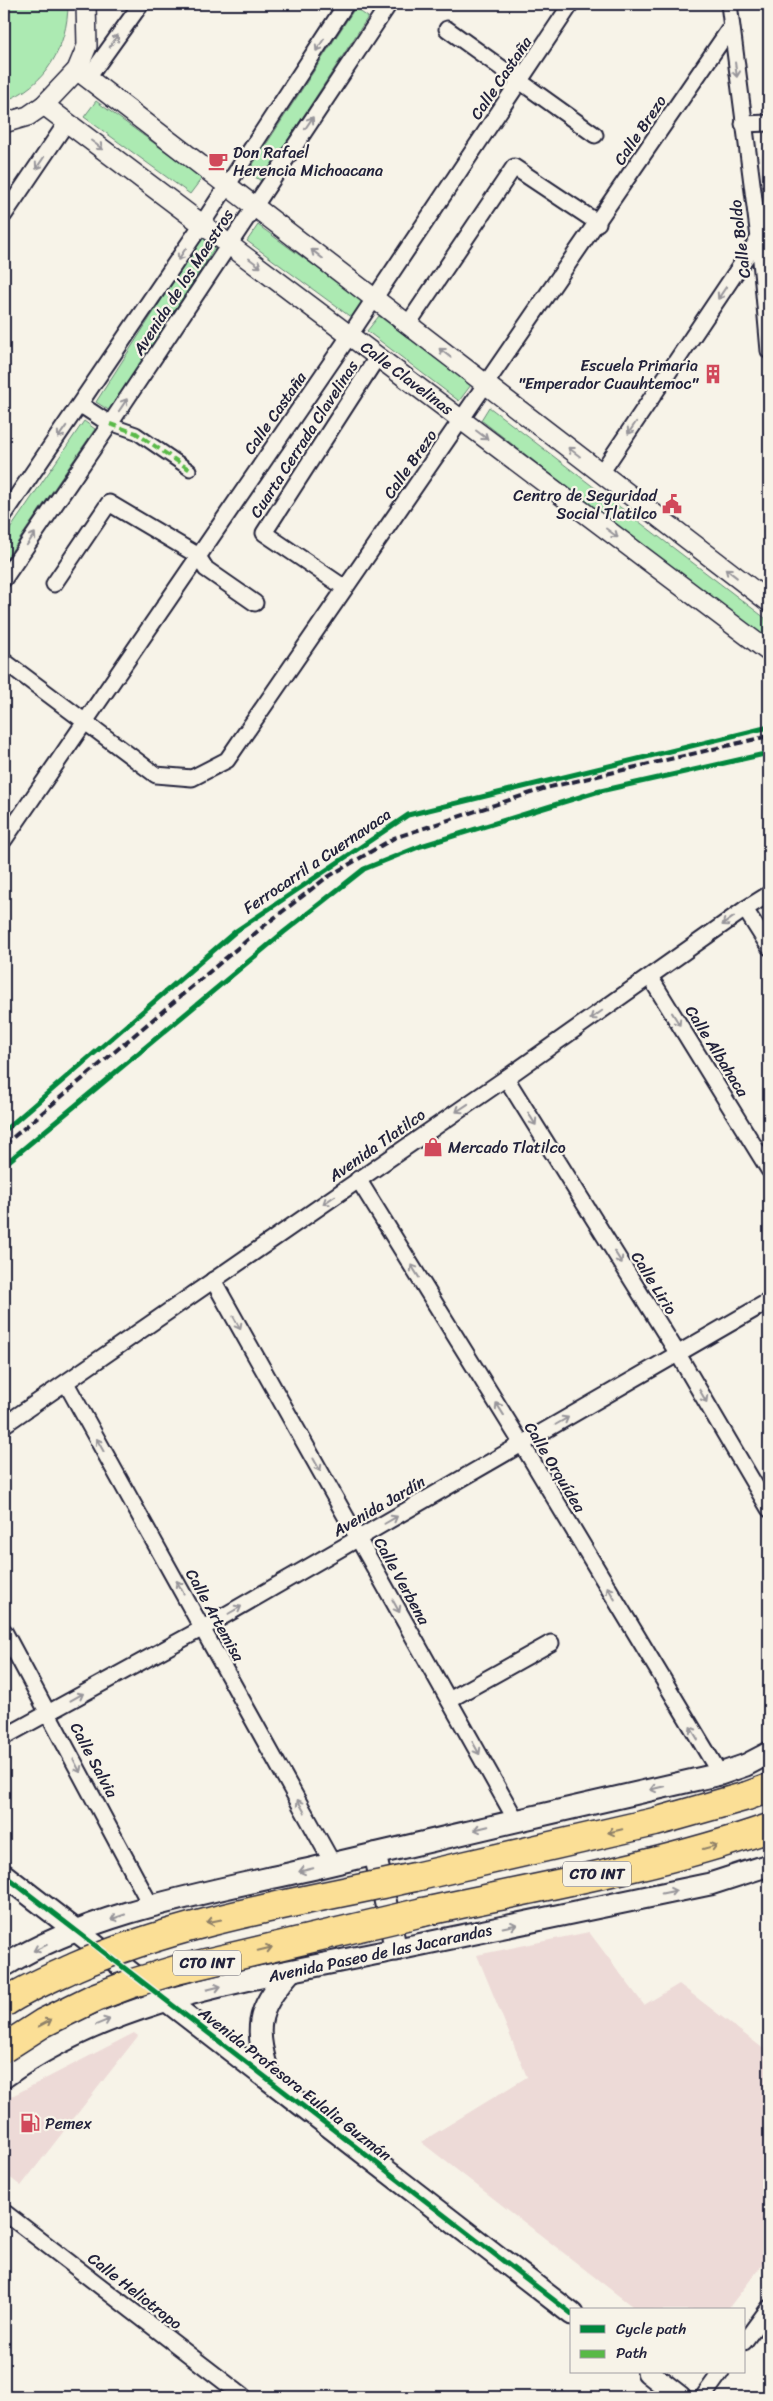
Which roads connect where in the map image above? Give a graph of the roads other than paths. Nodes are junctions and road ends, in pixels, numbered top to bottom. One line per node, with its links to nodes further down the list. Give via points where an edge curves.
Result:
1 (86, 4): 9 (street, via 87,46)
2 (141, 4): 9 (street, one-way to 2)
3 (346, 4): 17 (street, Avenida de los Maestros, one-way to 17)
4 (571, 4): 10 (street, Calle Castaña)
5 (729, 4): 7 (street, Calle Boldo)
6 (384, 6): 18 (street, Avenida de los Maestros, one-way to 6)
7 (731, 28): 14 (street, Calle Boldo, one-way to 14); 20 (street, Calle Brezo)
8 (447, 29): 10 (street)
9 (83, 74): 11 (street); 17 (street)
10 (520, 81): 16 (street); 25 (street, Calle Castaña)
11 (44, 105): 12 (street, Calle Clavelinas); 13 (street, via 28,116)
12 (67, 122): 19 (street, one-way to 19); 21 (street, Calle Clavelinas, one-way to 21)
13 (4, 123)
14 (743, 124): 15 (street); 22 (street, Calle Boldo)
15 (769, 124)
16 (595, 135)
17 (228, 184): 18 (street); 21 (street, Avenida de los Maestros)
18 (254, 206): 23 (street, Avenida de los Maestros); 25 (street, one-way to 18)
19 (4, 215)
20 (598, 223): 26 (street, via 514,167); 30 (street, Calle Brezo)
21 (202, 224): 23 (street, Calle Clavelinas); 31 (street, Avenida de los Maestros, one-way to 31)
22 (759, 238): 24 (street, Calle Boldo); 35 (street, one-way to 35)
23 (230, 244): 27 (street, Calle Clavelinas, one-way to 27); 33 (street, Avenida de los Maestros, one-way to 23)
24 (767, 293): 28 (street, Calle Boldo)
25 (374, 298): 26 (street); 27 (street, Calle Castaña)
26 (408, 324): 30 (street, one-way to 26)
27 (350, 335): 29 (street, Calle Clavelinas); 37 (street, Calle Castaña)
28 (769, 352)
29 (378, 356): 32 (street, Calle Clavelinas); 40 (street, Cuarta Cerrada Clavelinas, via 264,533)
30 (486, 385): 32 (street, Calle Brezo); 35 (street, one-way to 30)
31 (80, 405): 33 (street); 36 (street, Avenida de los Maestros, one-way to 36)
32 (462, 420): 40 (street, Calle Brezo); 43 (street, Calle Clavelinas, one-way to 43)
33 (110, 424): 34 (street, via 136,433); 38 (street, Avenida de los Maestros, one-way to 33)
34 (190, 470)
35 (601, 473): 41 (street, one-way to 35)
36 (4, 515)
37 (197, 555): 39 (street, via 109,503); 42 (street, via 206,568); 45 (street, Calle Castaña)
38 (4, 579)
39 (54, 584)
40 (345, 588): 45 (street, Calle Brezo, via 227,760 192,778 156,775)
41 (769, 602)
42 (255, 604)
43 (769, 652)
44 (4, 661): 45 (street, Calle Brezo)
45 (86, 722): 46 (street, Calle Castaña)
46 (4, 840)
47 (769, 894): 48 (street, Avenida Tlatilco)
48 (745, 909): 49 (street); 50 (street, Avenida Tlatilco, one-way to 50)
49 (769, 947)
50 (650, 977): 51 (street, Avenida Tlatilco, one-way to 51); 52 (street, Calle Albahaca, one-way to 52)
51 (506, 1078): 53 (street, Avenida Tlatilco, one-way to 53); 56 (street, Calle Lirio, one-way to 56)
52 (769, 1170)
53 (358, 1179): 54 (street, Avenida Tlatilco, one-way to 54); 59 (street, Calle Orquídea, one-way to 53)
54 (213, 1280): 57 (street, Avenida Tlatilco); 61 (street, Calle Verbena, one-way to 61)
55 (769, 1301): 56 (street, Avenida Jardín)
56 (678, 1354): 59 (street, Avenida Jardín, one-way to 56); 60 (street, Calle Lirio, one-way to 60)
57 (66, 1383): 58 (street, Avenida Tlatilco); 62 (street, Calle Artemisa, one-way to 57)
58 (4, 1425)
59 (522, 1444): 61 (street, Avenida Jardín, one-way to 59); 69 (street, Calle Orquídea, one-way to 59)
60 (769, 1508)
61 (358, 1539): 62 (street, Avenida Jardín, one-way to 61); 65 (street, Calle Verbena, one-way to 65)
62 (203, 1628): 66 (street, Avenida Jardín, one-way to 62); 74 (street, Calle Artemisa, one-way to 62)
63 (4, 1631): 66 (street, Calle Salvia)
64 (551, 1643): 65 (street)
65 (449, 1700): 71 (street, Calle Verbena, one-way to 71)
66 (49, 1712): 67 (street, Avenida Jardín); 77 (street, Calle Salvia, one-way to 77)
67 (4, 1737)
68 (769, 1753): 69 (main road)
69 (720, 1774): 71 (main road, one-way to 71)
70 (769, 1788): 83 (highway, CTO INT, one-way to 83, bridge, via 655,1822 196,1924 147,1939 61,1974)
71 (516, 1820): 73 (main road, one-way to 73)
72 (769, 1828): 84 (highway, CTO INT, one-way to 72, bridge, via 43,2023 96,1998 176,1970 661,1860)
73 (375, 1854): 74 (main road); 79 (main road)
74 (332, 1864): 77 (main road, one-way to 77)
75 (769, 1865): 79 (main road, Avenida Paseo de las Jacarandas / CTO INT, one-way to 75, via 710,1884)
76 (4, 1874): 78 (main road, Avenida Profesora Eulalia Guzmán)
77 (152, 1906): 78 (main road, one-way to 78)
78 (76, 1932): 80 (main road, one-way to 80); 82 (main road, Avenida Profesora Eulalia Guzmán)
79 (396, 1950): 81 (main road, Avenida Paseo de las Jacarandas / CTO INT)
80 (4, 1966)
81 (290, 1972): 82 (main road, Avenida Paseo de las Jacarandas / CTO INT, one-way to 81); 86 (main road, via 271,1994 261,2021 262,2053)
82 (167, 2001): 85 (main road, Avenida Paseo de las Jacarandas / CTO INT, one-way to 82, via 47,2048 85,2029); 86 (main road, Avenida Profesora Eulalia Guzmán)
83 (4, 2003)
84 (4, 2048)
85 (4, 2077)
86 (270, 2080): 89 (main road, Avenida Profesora Eulalia Guzmán)
87 (4, 2212): 93 (street, Calle Heliotropo)
88 (769, 2308): 90 (street)
89 (570, 2312)
90 (746, 2339)
91 (651, 2374): 94 (main road)
92 (720, 2374): 95 (street)
93 (244, 2397)
94 (680, 2397)
95 (703, 2397)

